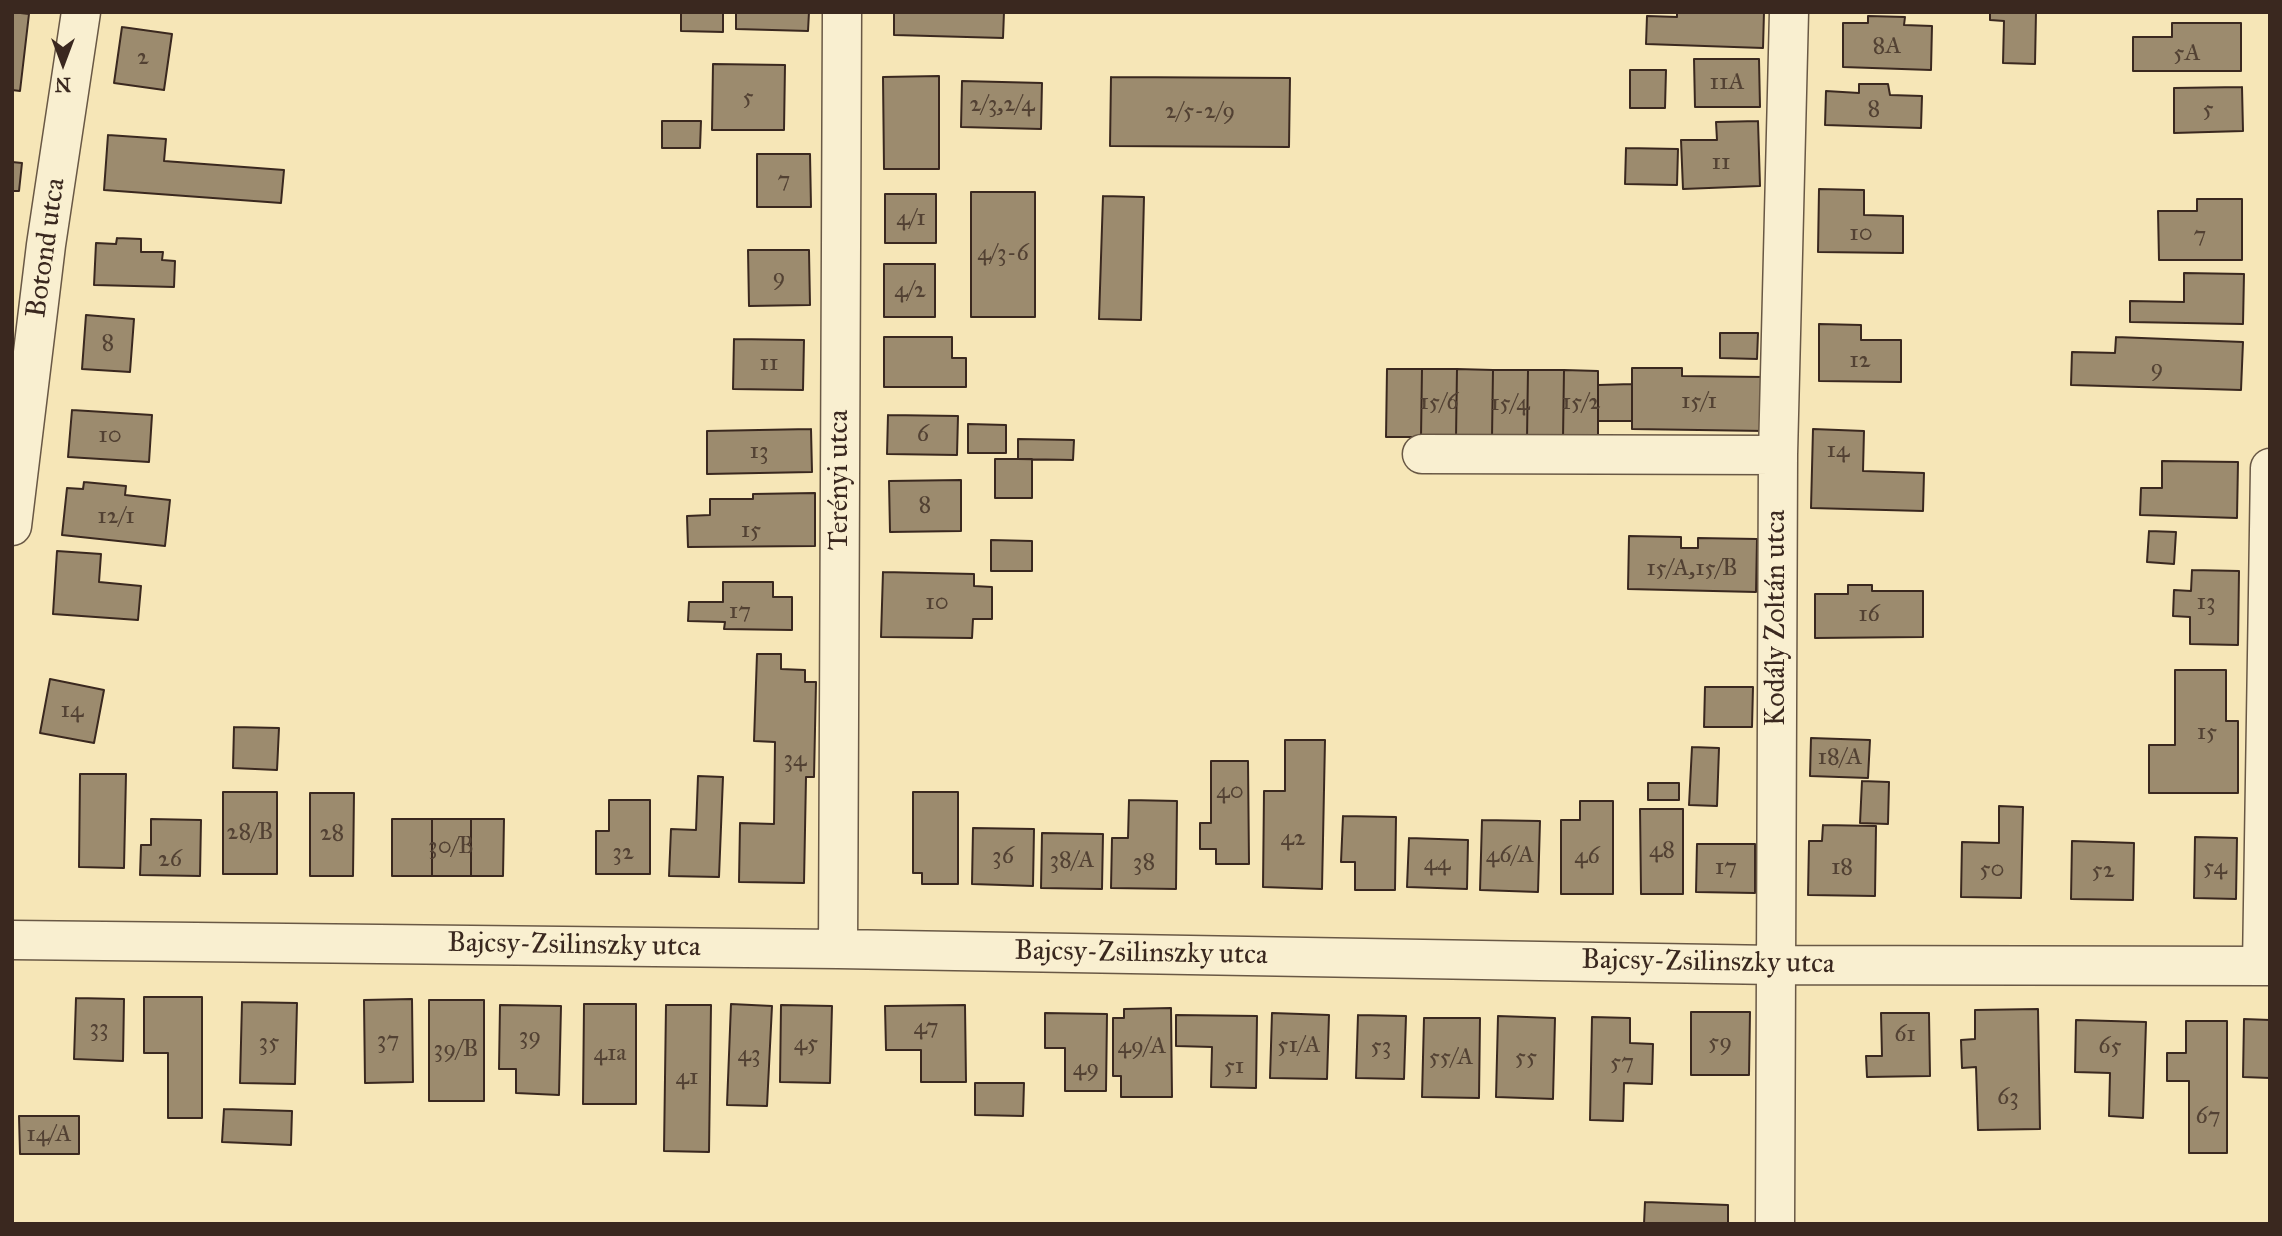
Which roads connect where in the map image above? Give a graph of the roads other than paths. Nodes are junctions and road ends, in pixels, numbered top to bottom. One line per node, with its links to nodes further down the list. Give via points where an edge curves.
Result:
1 (81, 12): 7 (street, Botond utca, via 46,245)
2 (842, 12): 9 (street, Terényi utca)
3 (1789, 12): 5 (street, Kodály Zoltán utca)
4 (1422, 454): 5 (street)
5 (1779, 455): 10 (street, Kodály Zoltán utca)
6 (2270, 468): 11 (street)
7 (12, 526)
8 (12, 940): 9 (street, Bajcsy-Zsilinszky utca)
9 (838, 949): 10 (street, Bajcsy-Zsilinszky utca)
10 (1774, 965): 11 (street, Bajcsy-Zsilinszky utca); 12 (street, Kodály Zoltán utca)
11 (2266, 966)
12 (1775, 1224)

